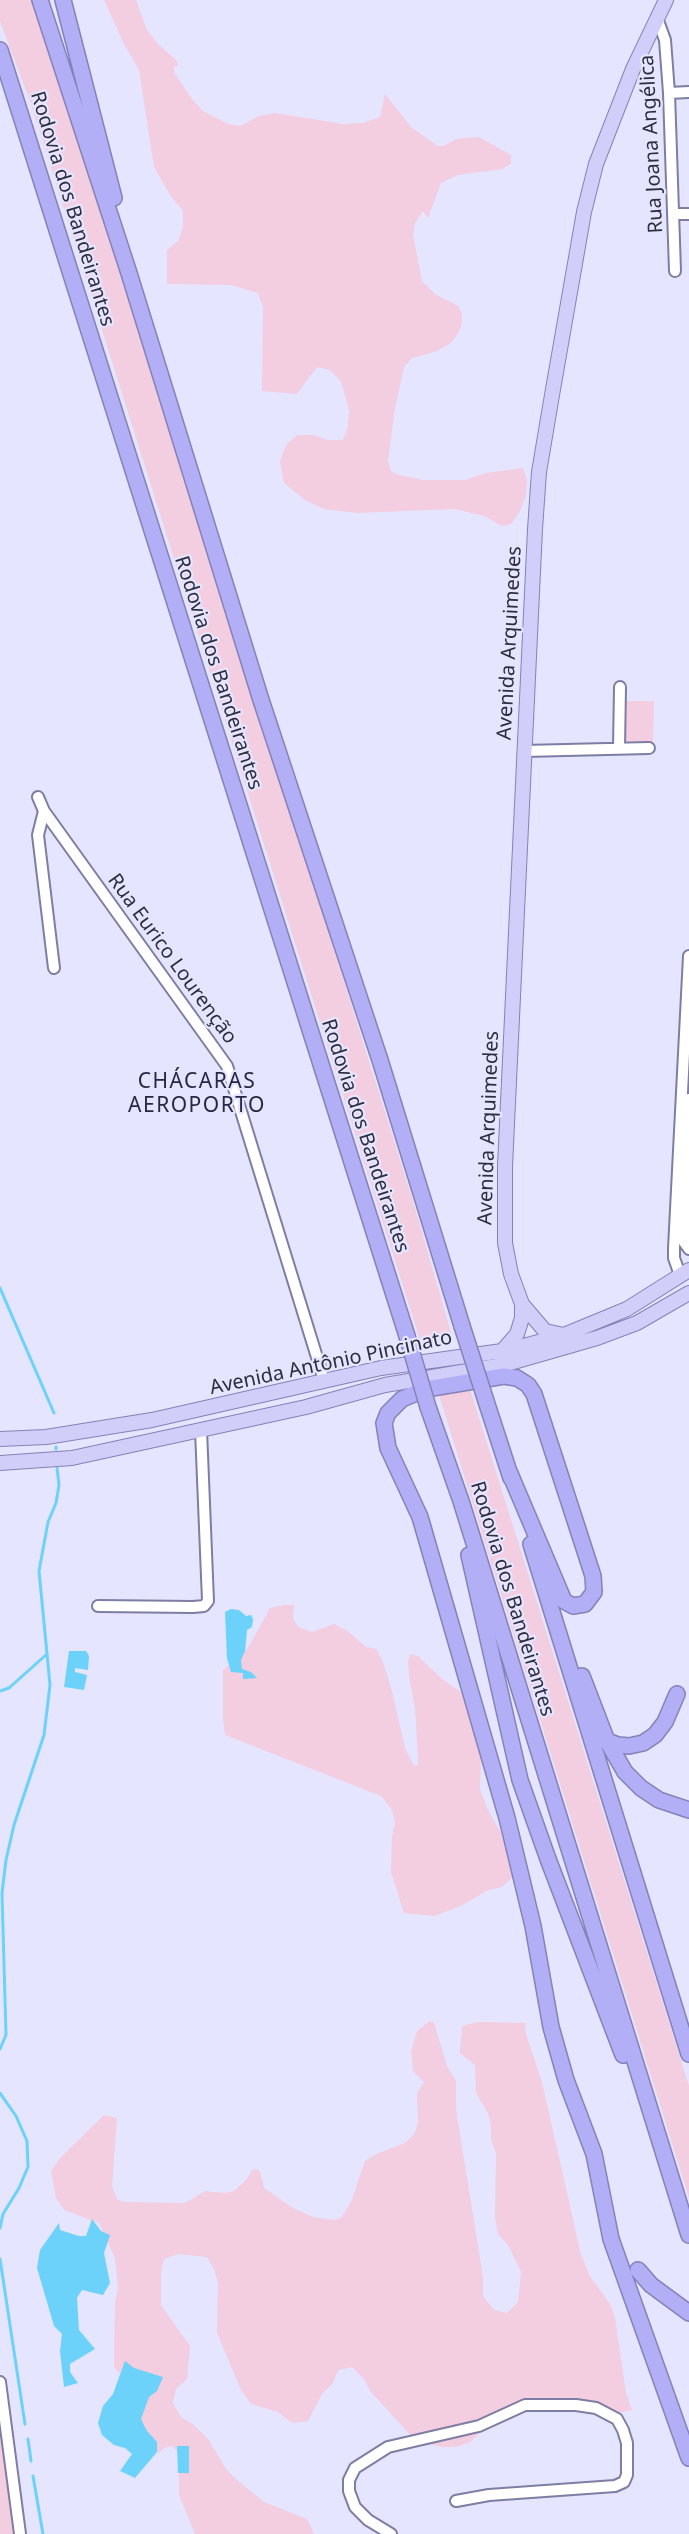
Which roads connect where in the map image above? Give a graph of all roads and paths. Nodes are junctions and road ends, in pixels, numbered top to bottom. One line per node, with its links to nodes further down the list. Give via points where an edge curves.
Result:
1 (40, 0): 10 (highway, Rodovia dos Bandeirantes)
2 (63, 0): 10 (highway, via 115,199)
3 (666, 0): 4 (main road, Avenida Arquimedes)
4 (657, 18): 7 (street, Rua Joana Angélica, via 665,40); 15 (main road, Avenida Arquimedes, via 596,164 584,212 539,472)
5 (0, 50): 35 (highway, Rodovia dos Bandeirantes, bridge)
6 (689, 92): 7 (street)
7 (669, 93): 8 (street, Rua Joana Angélica)
8 (674, 214): 9 (street); 11 (street, Rua Joana Angélica)
9 (689, 214)
10 (128, 270): 34 (highway, Rodovia dos Bandeirantes, bridge, via 261,700 380,1060)
11 (675, 271)
12 (620, 687): 13 (street)
13 (619, 748): 14 (street); 15 (street)
14 (650, 748)
15 (524, 751): 24 (main road, Avenida Arquimedes, via 504,1200 504,1244)
16 (38, 797): 17 (street, Rua Eurico Lourenção)
17 (44, 811): 19 (street, via 38,836); 27 (street, Rua Eurico Lourenção, via 226,1066)
18 (689, 957): 22 (street, via 674,1258)
19 (54, 968)
20 (689, 1099): 21 (street, via 684,1242)
21 (689, 1249)
22 (686, 1274): 25 (main road, Avenida Antônio Pincinato, via 627,1309)
23 (689, 1293): 30 (main road, Avenida Antônio Pincinato, via 637,1323 562,1349 503,1365 385,1385)
24 (522, 1304): 25 (main road, Avenida Arquimedes, via 545,1331); 26 (main road, Avenida Arquimedes, via 517,1334)
25 (564, 1335): 26 (main road, Avenida Antônio Pincinato)
26 (502, 1351): 27 (main road, Avenida Antônio Pincinato, via 428,1360)
27 (324, 1380): 28 (main road, Avenida Antônio Pincinato)
28 (181, 1414): 29 (main road, Avenida Antônio Pincinato); 30 (main road, via 196,1422)
29 (152, 1420): 31 (main road, Avenida Antônio Pincinato, via 46,1437); 32 (main road, via 138,1429 93,1438 88,1445)
30 (201, 1430): 32 (main road, Avenida Antônio Pincinato); 36 (street, via 208,1600 204,1606 193,1607)
31 (0, 1439)
32 (91, 1454): 33 (main road, Avenida Antônio Pincinato)
33 (0, 1463)
34 (508, 1469): 37 (highway, Rodovia dos Bandeirantes); 47 (highway, via 564,1601 573,1606 585,1604 594,1592 593,1576 528,1385 504,1376 426,1389 402,1399 388,1413 384,1423 388,1448 420,1517 507,1818 533,1926 551,2027 594,2154 611,2239)
35 (461, 1502): 42 (highway, Rodovia dos Bandeirantes); 42 (highway, via 485,1633 520,1780 604,2007)
36 (98, 1606)
37 (559, 1635): 39 (highway, via 578,1666); 41 (highway, Rodovia dos Bandeirantes)
38 (677, 1694): 39 (highway, via 655,1735 629,1746)
39 (607, 1741): 40 (highway, via 625,1772 641,1788 659,1800)
40 (689, 1810)
41 (689, 2054)
42 (660, 2142): 43 (highway, Rodovia dos Bandeirantes)
43 (689, 2235)
44 (638, 2270): 45 (highway, via 651,2285)
45 (689, 2313)
46 (0, 2382): 49 (street)
47 (689, 2457)
48 (456, 2501): 50 (street, via 615,2486 624,2482 627,2475 623,2430 617,2419 596,2408 525,2405 479,2426 388,2447 355,2468 349,2491 355,2507)
49 (20, 2534)
50 (391, 2534)

